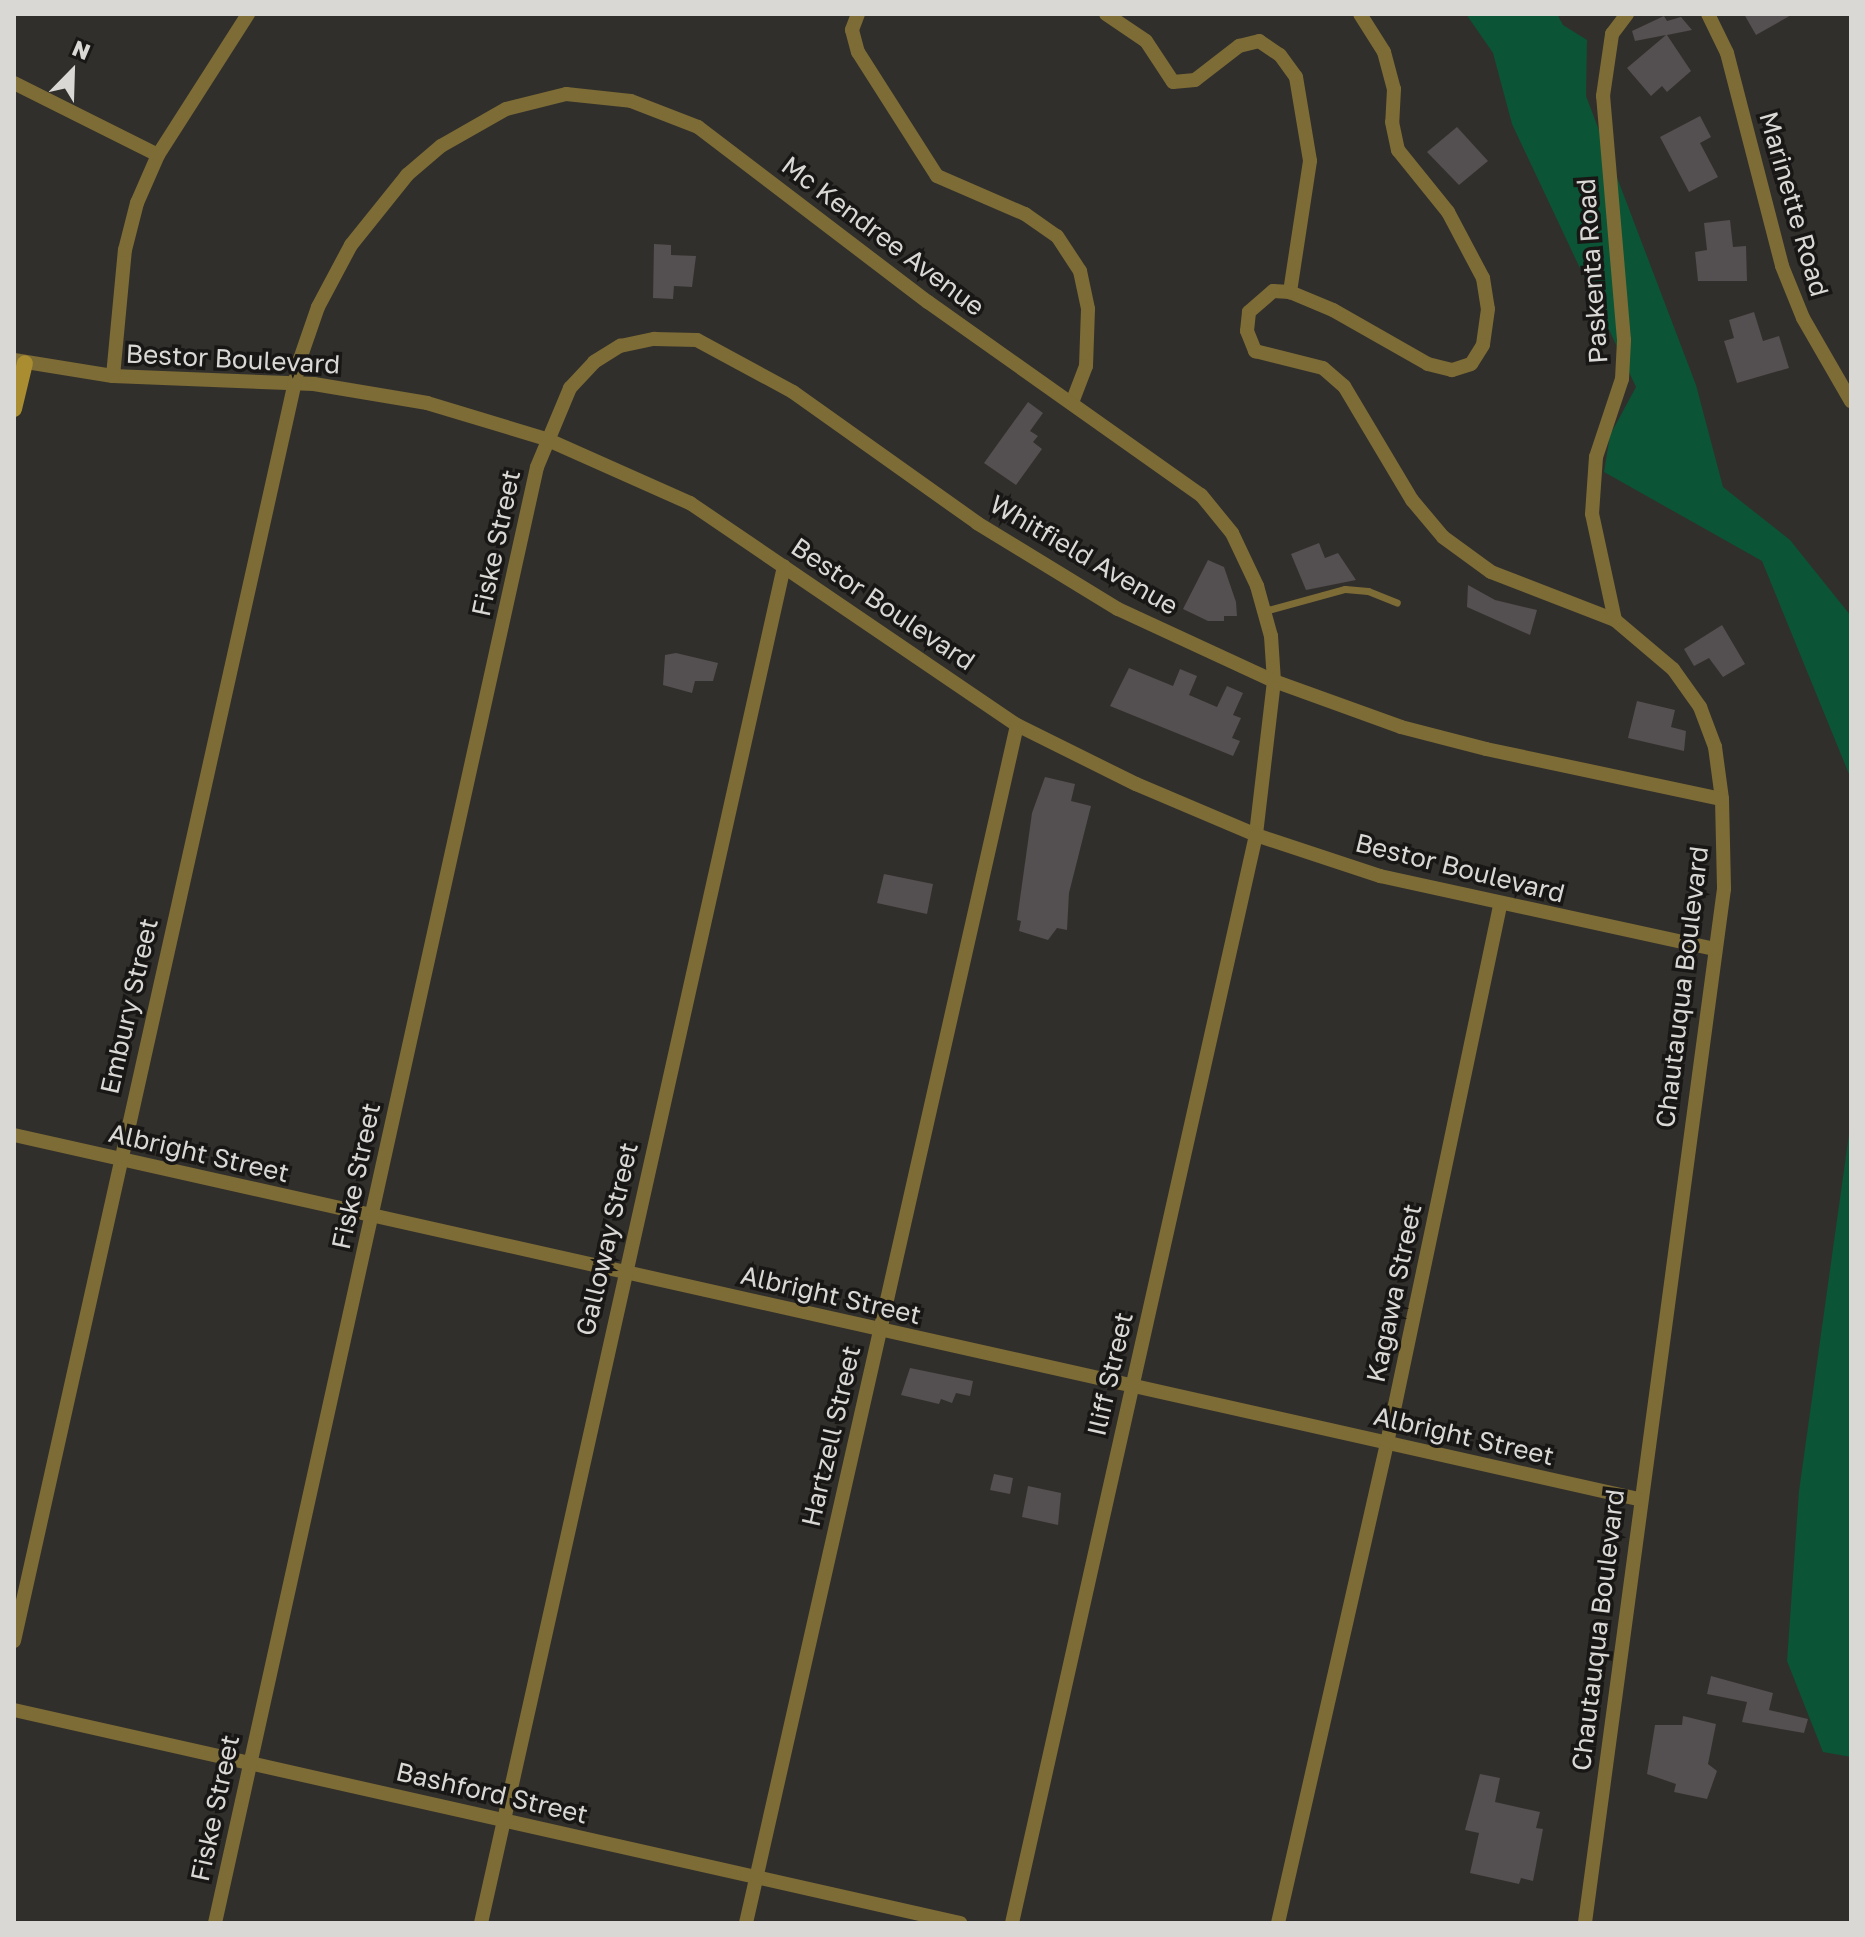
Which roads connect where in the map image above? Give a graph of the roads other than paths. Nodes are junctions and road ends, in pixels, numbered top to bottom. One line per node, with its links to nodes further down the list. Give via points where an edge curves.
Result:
1 (248, 14): 8 (street)
2 (858, 14): 14 (street, via 852,30 858,52 937,176 1025,214 1057,236 1080,271 1088,309 1086,366)
3 (1106, 14): 9 (street, via 1146,41 1173,82 1195,80 1239,46 1259,41 1280,55 1296,77 1310,161)
4 (1360, 14): 9 (street, via 1384,52 1394,89 1392,122 1398,150 1448,212 1483,278 1488,309 1483,345 1471,364 1452,370 1428,364)
5 (1627, 14): 20 (street, Paskenta Road, via 1612,34 1603,96 1624,340 1622,379 1596,457 1592,514)
6 (1708, 14): 13 (street, Marinette Road, via 1727,53 1782,266 1803,318)
7 (14, 83): 8 (street)
8 (158, 155): 11 (street, via 137,203 125,250)
9 (1290, 292): 20 (street, Chautauqua Boulevard, via 1273,291 1249,312 1247,331 1255,351 1323,368 1344,386 1412,500 1443,537 1491,572)
10 (19, 362): 11 (street, Bestor Boulevard); 15 (street)
11 (113, 376): 12 (street, Bestor Boulevard)
12 (295, 381): 14 (street, Mc Kendree Avenue, via 318,307 351,245 407,175 441,146 506,109 566,94 631,101 698,127 928,302); 16 (street, Bestor Boulevard, via 427,403); 28 (street, Embury Street)
13 (1851, 401)
14 (1072, 402): 19 (street, Mc Kendree Avenue, via 1201,495 1232,533)
15 (14, 409)
16 (546, 439): 17 (street, Bestor Boulevard, via 690,503); 21 (street, Whitfield Avenue, via 570,388 594,362 620,346 643,341 697,340 793,392 977,523 1118,609); 29 (street, Fiske Street)
17 (784, 566): 22 (street, Bestor Boulevard); 30 (street, Galloway Street)
18 (1397, 603): 19 (lane, via 1368,591 1345,589)
19 (1264, 611): 21 (street, Mc Kendree Avenue)
20 (1615, 620): 23 (street, Chautauqua Boulevard, via 1673,669 1700,707 1715,747)
21 (1274, 681): 23 (street, Whitfield Avenue, via 1401,727); 24 (street, Mc Kendree Avenue)
22 (1017, 725): 24 (street, Bestor Boulevard); 31 (street, Hartzell Street)
23 (1722, 799): 26 (street, Chautauqua Boulevard, via 1724,889)
24 (1256, 835): 25 (street, Bestor Boulevard, via 1380,876); 32 (street, Iliff Street)
25 (1500, 906): 26 (street, Bestor Boulevard); 33 (street, Kagawa Street)
26 (1715, 949): 34 (street, Chautauqua Boulevard)
27 (14, 1135): 28 (street, Albright Street)
28 (119, 1159): 29 (street, Albright Street); 35 (street, Embury Street)
29 (372, 1218): 30 (street, Albright Street); 37 (street, Fiske Street)
30 (624, 1273): 31 (street, Albright Street); 38 (street, Galloway Street)
31 (879, 1331): 32 (street, Albright Street); 39 (street, Hartzell Street)
32 (1130, 1387): 33 (street, Albright Street); 44 (street, Iliff Street)
33 (1387, 1443): 34 (street, Albright Street); 45 (street, Kagawa Street)
34 (1638, 1499): 46 (street, Chautauqua Boulevard)
35 (14, 1641)
36 (14, 1710): 37 (street, Bashford Street)
37 (249, 1764): 38 (street, Bashford Street); 40 (street, Fiske Street)
38 (504, 1819): 39 (street, Bashford Street); 41 (street, Galloway Street)
39 (757, 1878): 42 (street, Hartzell Street); 43 (street, Bashford Street)
40 (215, 1923)
41 (481, 1923)
42 (746, 1923)
43 (960, 1923)
44 (1012, 1923)
45 (1278, 1923)
46 (1585, 1923)

